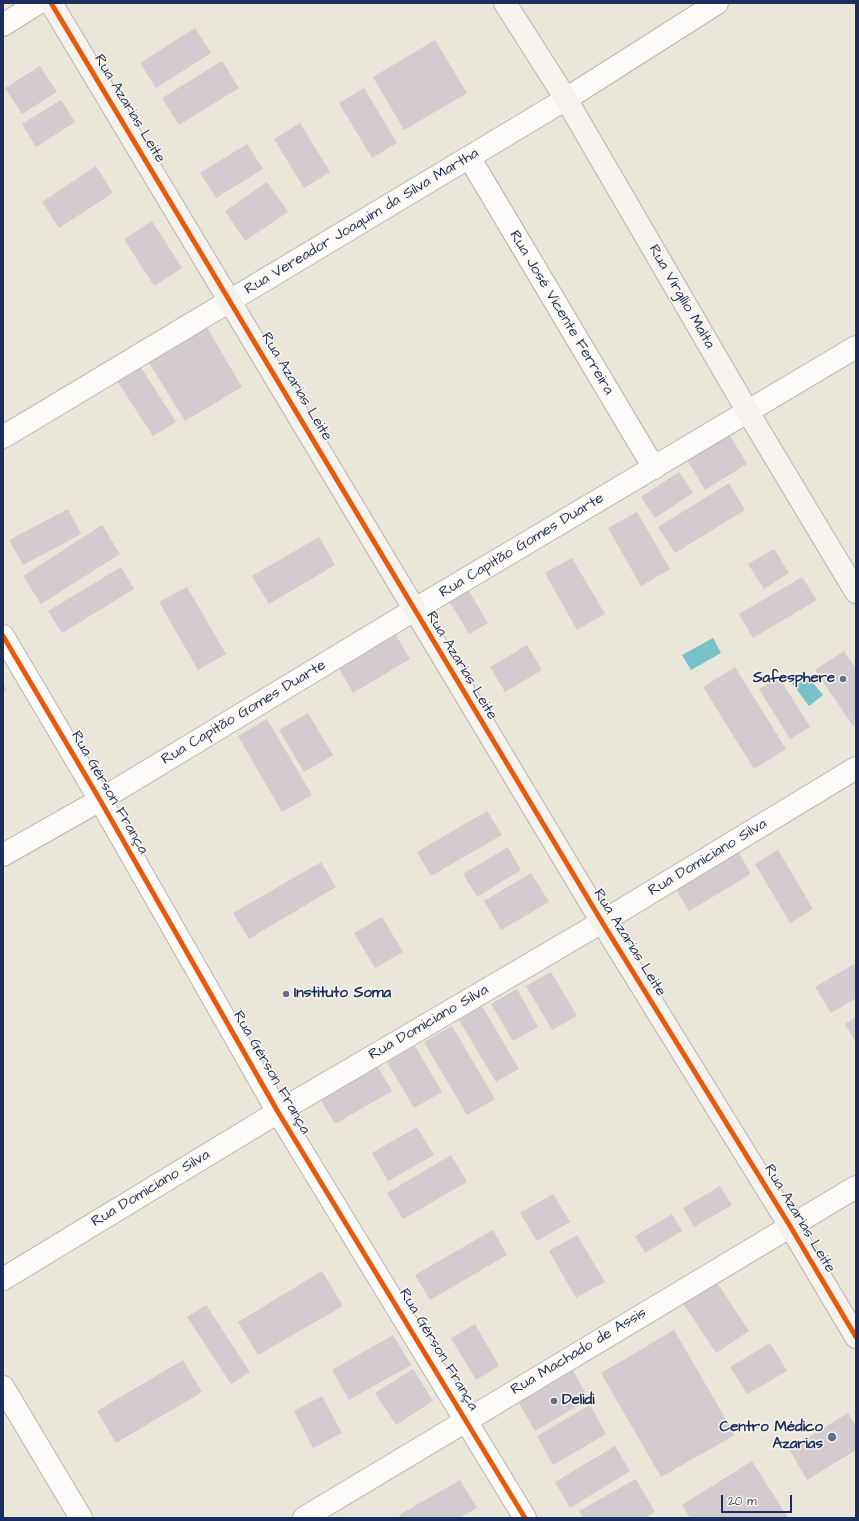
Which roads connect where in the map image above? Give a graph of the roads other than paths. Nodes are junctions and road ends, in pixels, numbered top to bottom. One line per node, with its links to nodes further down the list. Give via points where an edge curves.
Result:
1 (38, 3): 5 (street)
2 (51, 3): 8 (street, Rua Azarias Leite)
3 (506, 3): 6 (street, Rua Virgílio Malta)
4 (717, 3): 6 (street, Rua Vereador Joaquim da Silva Martha)
5 (3, 25)
6 (566, 100): 7 (street, Rua Vereador Joaquim da Silva Martha); 10 (street, Rua Virgílio Malta)
7 (469, 157): 8 (street, Rua Vereador Joaquim da Silva Martha); 12 (street, Rua José Vicente Ferreira)
8 (231, 301): 11 (street, Rua Vereador Joaquim da Silva Martha); 14 (street, Rua Azarias Leite)
9 (856, 347): 10 (street, Rua Capitão Gomes Duarte)
10 (748, 412): 12 (street, Rua Capitão Gomes Duarte); 13 (street, Rua Virgílio Malta)
11 (3, 437)
12 (654, 468): 14 (street, Rua Capitão Gomes Duarte)
13 (856, 592)
14 (414, 610): 17 (street, Rua Capitão Gomes Duarte); 19 (street, Rua Azarias Leite)
15 (3, 636): 17 (street, Rua Gérson França)
16 (856, 768): 19 (street, Rua Domiciano Silva)
17 (100, 800): 18 (street, Rua Capitão Gomes Duarte); 20 (street, Rua Gérson França)
18 (3, 856)
19 (602, 922): 20 (street, Rua Domiciano Silva); 22 (street, Rua Azarias Leite)
20 (278, 1112): 23 (street, Rua Domiciano Silva); 26 (street, Rua Gérson França)
21 (856, 1187): 22 (street, Rua Machado de Assis)
22 (790, 1226): 24 (street, Rua Azarias Leite); 26 (street, Rua Machado de Assis)
23 (3, 1279)
24 (856, 1338)
25 (3, 1387): 27 (street)
26 (466, 1420): 28 (street, Rua Machado de Assis); 29 (street, Rua Gérson França)
27 (81, 1518)
28 (304, 1518)
29 (525, 1518)

